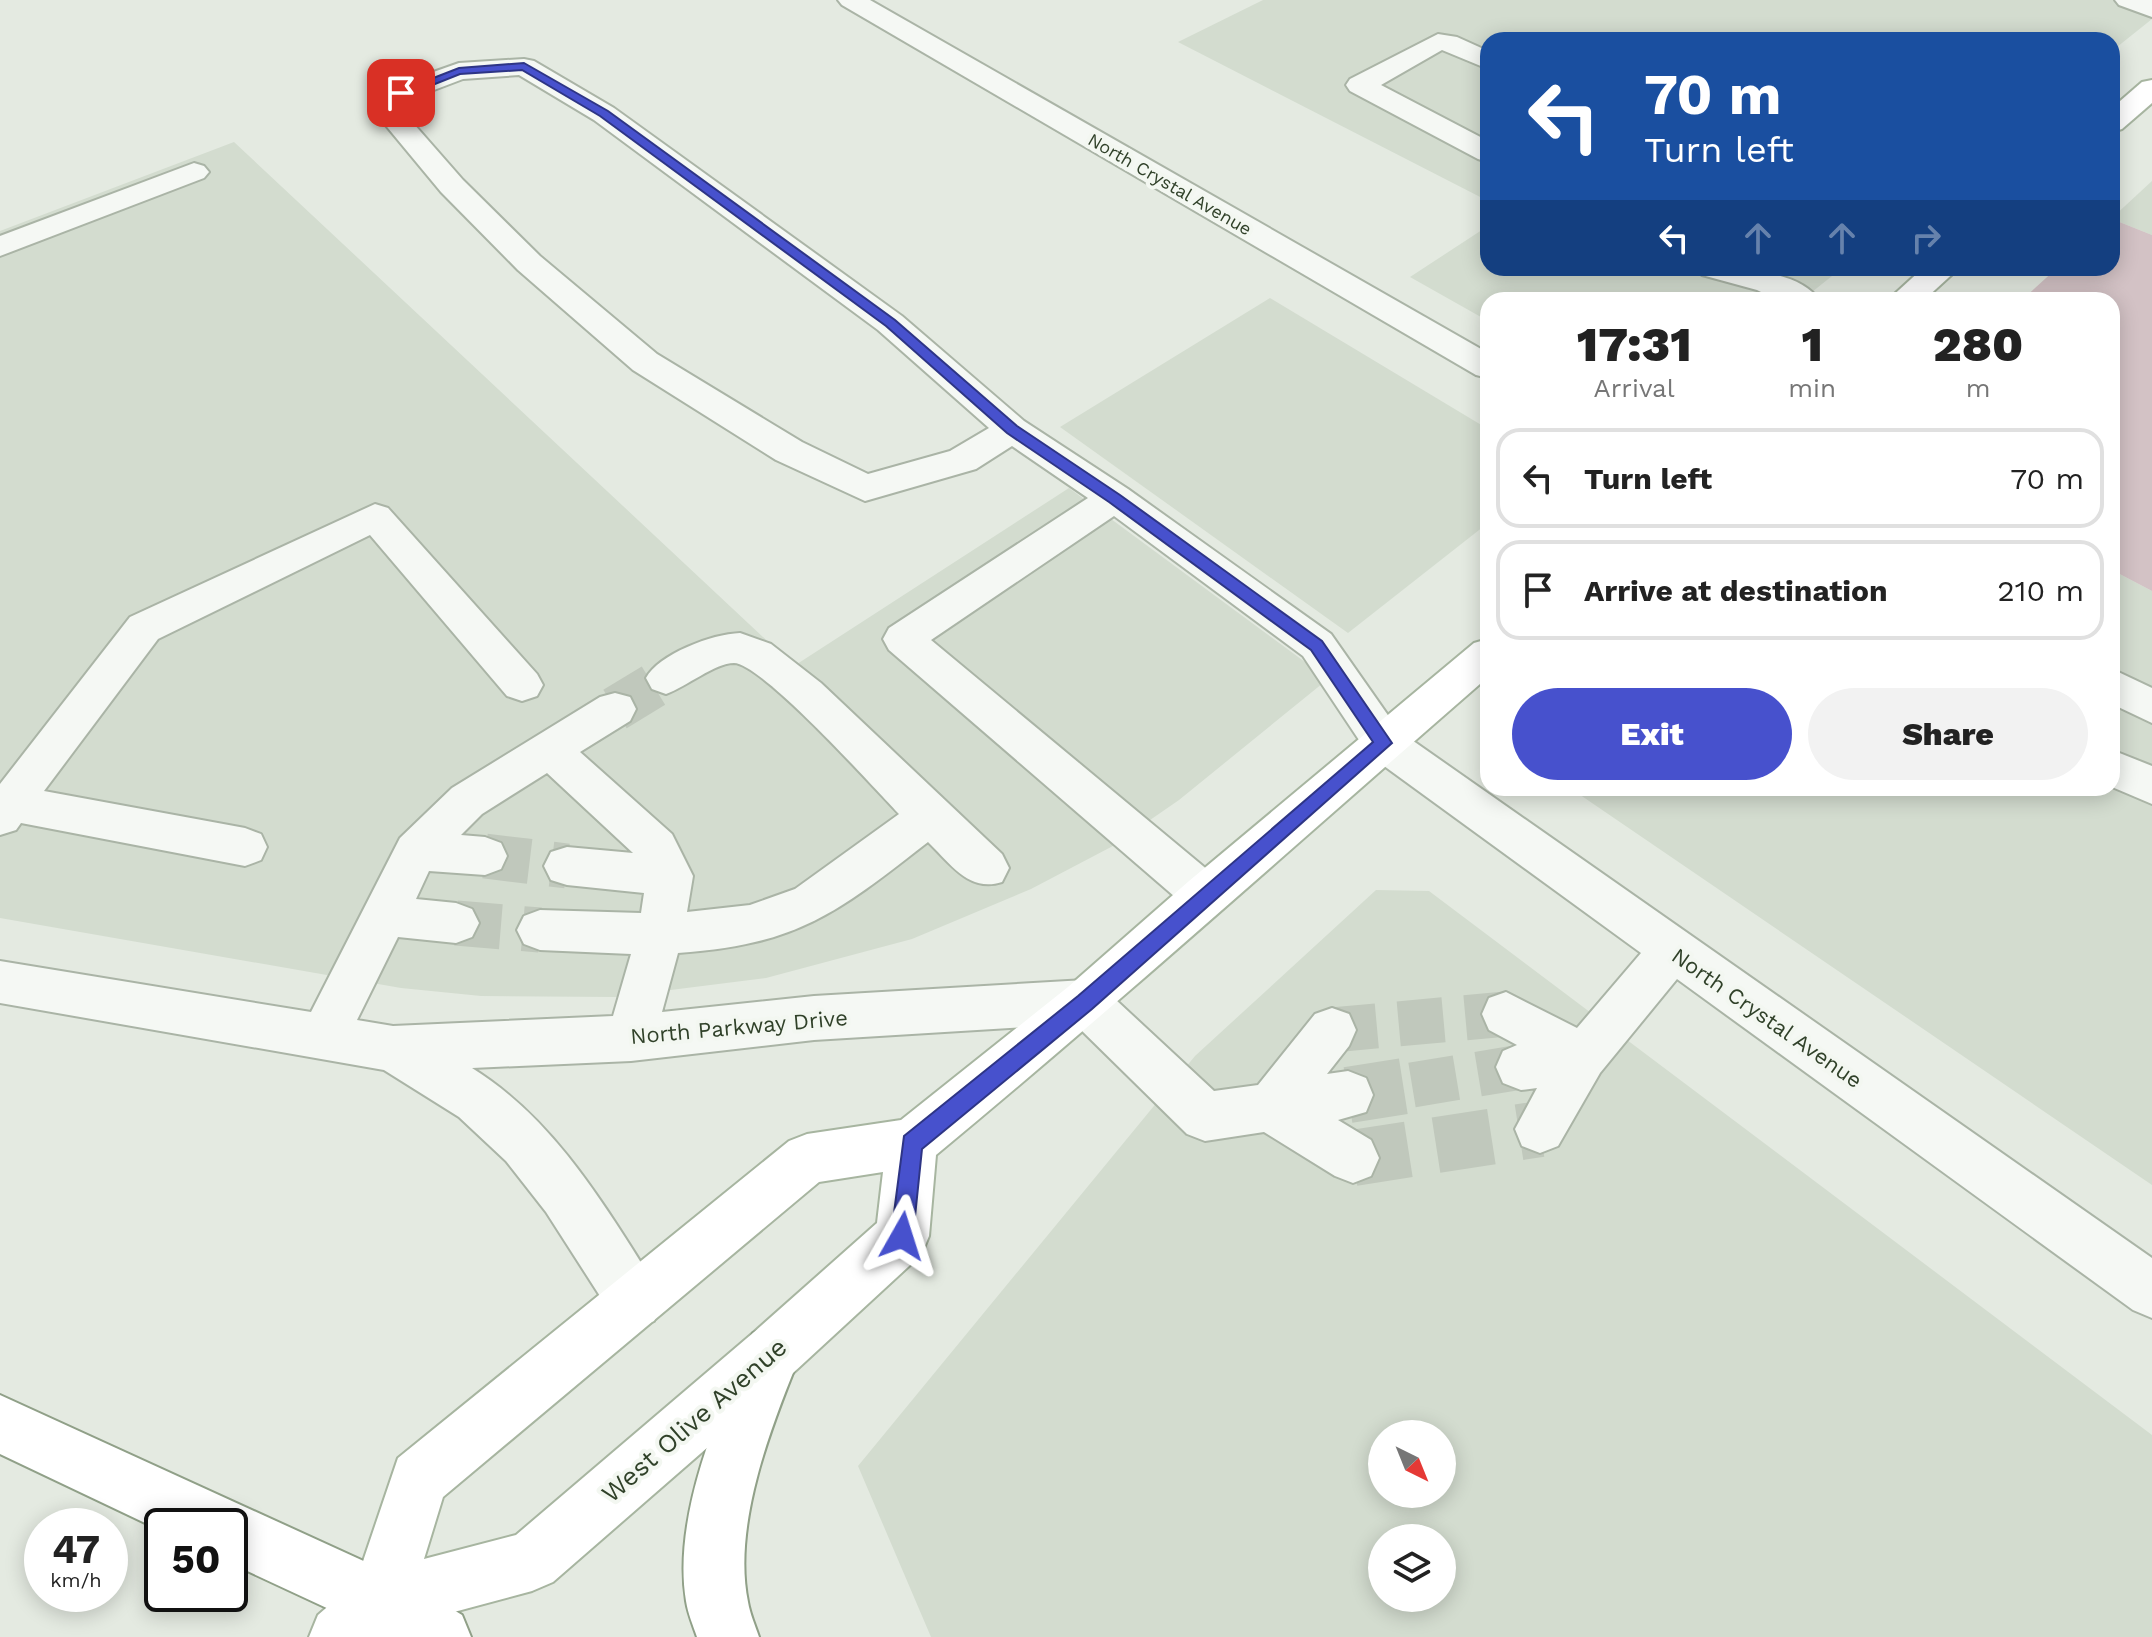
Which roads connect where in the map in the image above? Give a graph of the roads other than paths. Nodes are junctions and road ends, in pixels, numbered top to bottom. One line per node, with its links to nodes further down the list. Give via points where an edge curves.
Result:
1 (851, 0): 14 (street, North Crystal Avenue)
2 (2128, 0): 3 (street)
3 (2152, 9)
4 (1480, 57): 7 (street, via 1438,42 1360,85)
5 (2152, 88): 6 (main road)
6 (2120, 116)
7 (1480, 149)
8 (194, 172): 9 (street)
9 (0, 247)
10 (1742, 276): 12 (street)
11 (1930, 276): 13 (main road)
12 (1787, 292)
13 (1913, 292)
14 (1480, 362)
15 (1012, 429): 15 (street, North Crystal Avenue, via 963,460 865,488 789,451 645,362 529,263 392,116 401,93 459,71 524,67 604,114 890,323); 16 (street, North Crystal Avenue)
16 (1115, 498): 23 (street, North Crystal Avenue, via 1317,645); 35 (street, via 903,639)
17 (1480, 661): 23 (main road)
18 (666, 678): 28 (street, via 715,653 739,648 758,654)
19 (522, 685): 27 (street, via 375,517 144,628)
20 (2120, 689): 21 (street)
21 (2152, 707)
22 (615, 709): 24 (street)
23 (1384, 743): 35 (main road); 40 (street, North Crystal Avenue)
24 (549, 749): 30 (street, via 467,801); 34 (street, via 656,847)
25 (2120, 771): 26 (street)
26 (2152, 786)
27 (5, 810): 29 (street)
28 (929, 816): 33 (street); 39 (street, via 809,903 764,923)
29 (245, 847)
30 (416, 851): 31 (street); 36 (street)
31 (485, 856)
32 (567, 866): 34 (street)
33 (986, 868)
34 (670, 876): 39 (street)
35 (1205, 895): 42 (main road)
36 (385, 916): 37 (street); 45 (street)
37 (456, 923)
38 (540, 930): 39 (street)
39 (660, 934): 46 (street)
40 (1672, 951): 48 (street); 55 (street, North Crystal Avenue)
41 (0, 982): 45 (street, North Parkway Drive)
42 (1085, 1002): 46 (street, North Parkway Drive, via 814,1018); 51 (street, via 1205,1117); 53 (main road)
43 (1506, 1014): 48 (street)
44 (1332, 1030): 51 (street)
45 (323, 1038): 47 (street, North Parkway Drive)
46 (631, 1038): 47 (street, North Parkway Drive)
47 (393, 1049): 56 (street, North Parkway Drive, via 476,1100 518,1137)
48 (1583, 1057): 49 (street); 52 (street)
49 (1521, 1067)
50 (1348, 1095): 51 (street)
51 (1271, 1108): 54 (street)
52 (1540, 1129)
53 (912, 1143): 56 (main road, via 807,1159); 57 (main road, West Olive Avenue, via 902,1236)
54 (1353, 1158)
55 (2152, 1291)
56 (635, 1302): 61 (main road, via 419,1479)
57 (773, 1353): 61 (main road, West Olive Avenue, via 532,1561); 63 (main road, via 742,1423 720,1499 716,1598)
58 (0, 1424): 59 (main road)
59 (180, 1508)
60 (248, 1544): 61 (main road)
61 (360, 1619): 62 (main road)
62 (440, 1637)
63 (728, 1637)

